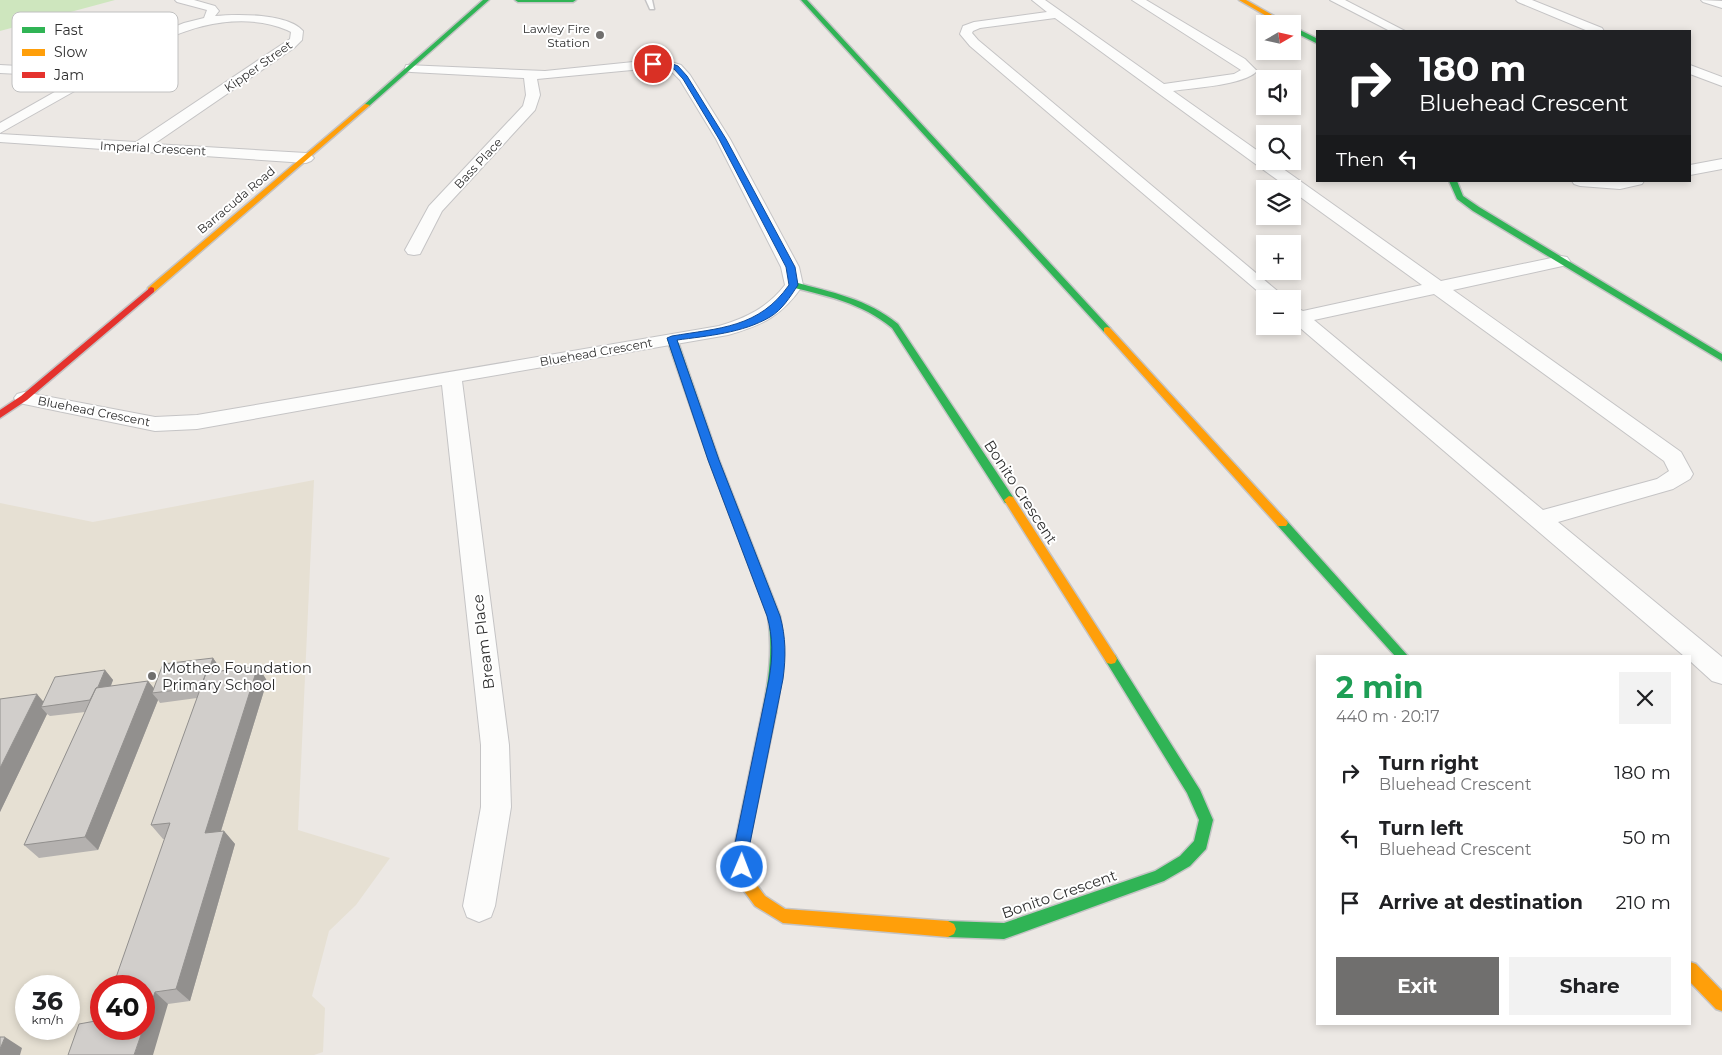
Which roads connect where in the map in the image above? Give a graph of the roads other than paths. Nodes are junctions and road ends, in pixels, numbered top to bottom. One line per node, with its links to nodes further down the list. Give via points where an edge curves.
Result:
1 (181, 0): 17 (street, via 211,8)
2 (486, 0): 23 (street, Barracuda Road)
3 (518, 0): 4 (street)
4 (573, 0)
5 (648, 0): 14 (lane)
6 (804, 0): 51 (street)
7 (1038, 0): 15 (street)
8 (1138, 0): 27 (street, via 1240,62 1250,72 1237,77)
9 (1242, 0): 16 (street)
10 (1336, 0): 19 (street)
11 (1522, 0): 20 (street)
12 (1707, 0): 13 (street)
13 (1722, 5)
14 (652, 8)
15 (1055, 14): 27 (street); 42 (street, via 978,24 966,29 966,34)
16 (1269, 15)
17 (211, 19): 18 (street, Kipper Street); 31 (street, Kipper Street, via 250,18 276,22 298,34 290,45)
18 (178, 29)
19 (1397, 30)
20 (1596, 30)
21 (1301, 33): 22 (street)
22 (1316, 41)
23 (410, 68): 25 (street); 32 (street, Barracuda Road)
24 (1691, 69): 26 (street)
25 (530, 74): 38 (street, Bass Place, via 533,95 530,107 435,209); 40 (street, via 564,74 653,64 676,68 723,139 790,267)
26 (1722, 82)
27 (1160, 89): 41 (street)
28 (65, 92): 29 (street, Kipper Street)
29 (0, 129)
30 (0, 138): 31 (street, Imperial Crescent)
31 (141, 146): 32 (street, Imperial Crescent)
32 (306, 158): 48 (street, Barracuda Road)
33 (1722, 164): 34 (street)
34 (1691, 170)
35 (1452, 182): 39 (street, via 1460,197 1476,209)
36 (1593, 182): 37 (street)
37 (1631, 182)
38 (414, 250)
39 (1562, 261): 41 (street); 46 (street)
40 (794, 285): 45 (street, Bluehead Crescent, via 768,315 721,331); 45 (street, Bonito Crescent, via 878,312 890,320 1086,618 1193,790 1206,820 1201,844 1185,860 1159,876 1004,930 964,930 783,916 760,901 744,880 740,853 776,679 778,631)
41 (1437, 288): 43 (street); 50 (street, via 1673,457 1682,474 1665,484)
42 (1267, 290)
43 (1301, 313)
44 (1301, 318): 50 (street)
45 (672, 338): 47 (street, Bluehead Crescent)
46 (1722, 358)
47 (451, 377): 48 (street, Bluehead Crescent, via 197,422 155,424); 53 (street, Bream Place, via 495,745 496,807)
48 (24, 398): 49 (street, Barracuda Road)
49 (0, 415)
50 (1540, 519): 52 (street)
51 (1401, 655)
52 (1721, 672)
53 (479, 906)
54 (1691, 971): 55 (street)
55 (1722, 1003)

